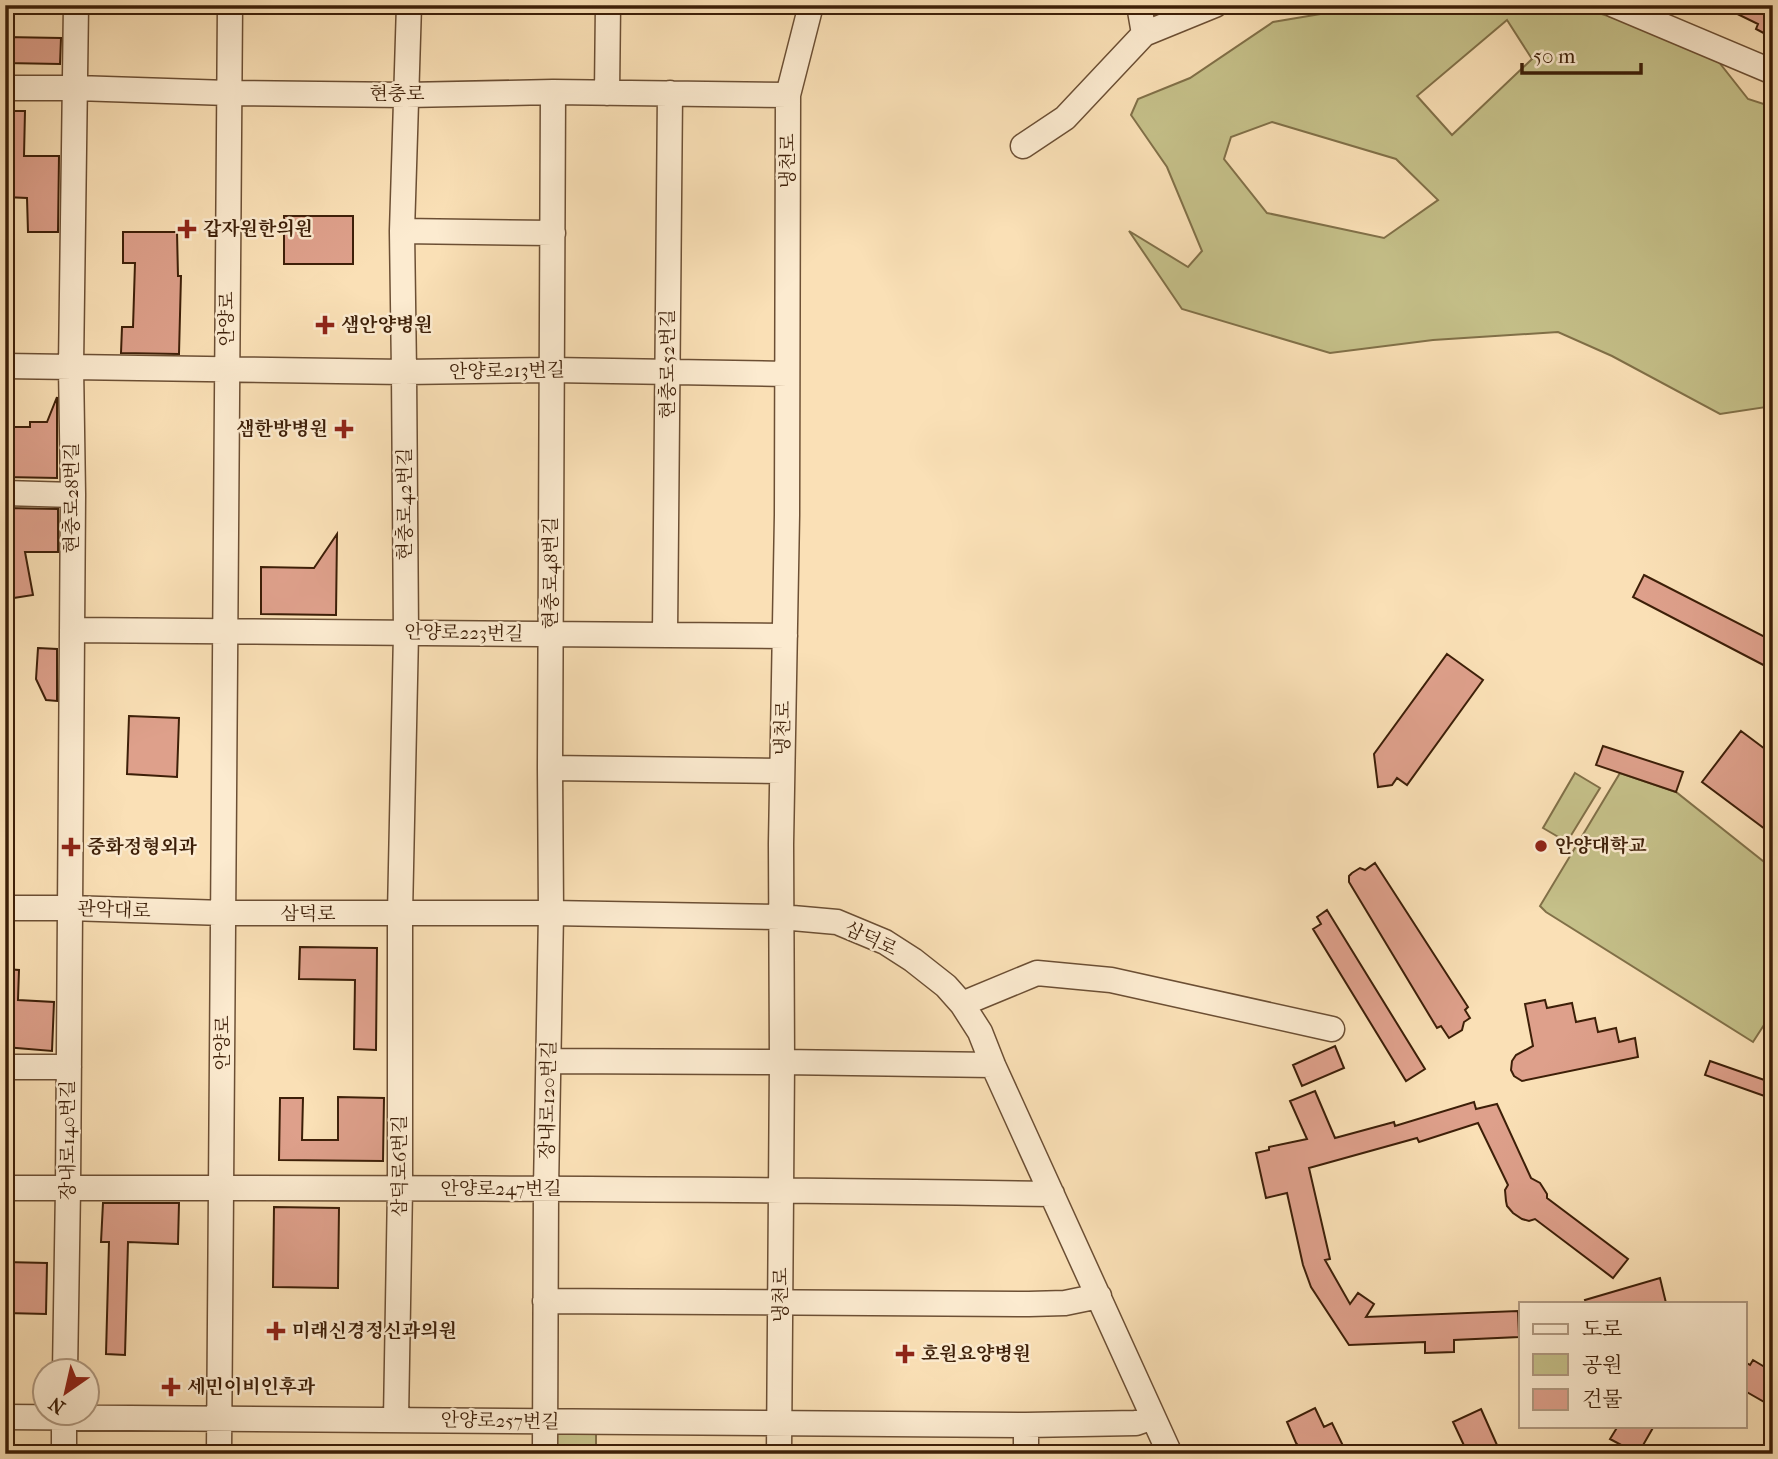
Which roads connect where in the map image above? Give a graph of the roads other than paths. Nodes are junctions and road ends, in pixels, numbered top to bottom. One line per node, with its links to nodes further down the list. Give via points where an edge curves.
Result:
1 (76, 5): 12 (street, 현충로28번길)
2 (230, 5): 14 (street, 안양로)
3 (409, 5): 17 (street, 현충로42번길)
4 (608, 5): 15 (street)
5 (811, 5): 18 (street, 냉천로)
6 (1139, 5): 9 (street)
7 (1215, 5): 9 (street)
8 (1615, 5): 10 (street)
9 (1144, 34): 19 (street, via 1065,118)
10 (1773, 72)
11 (5, 88): 12 (street, 현충로)
12 (76, 88): 14 (street, 현충로); 23 (street, 현충로28번길)
13 (553, 92): 15 (street, 현충로); 17 (street, 현충로); 21 (street, 현충로48번길)
14 (228, 93): 17 (street, 현충로); 24 (street, 안양로)
15 (607, 93): 16 (street, 현충로)
16 (670, 93): 18 (street, 현충로); 26 (street, 현충로52번길)
17 (406, 95): 20 (street, 현충로42번길)
18 (788, 95): 28 (street, 냉천로)
19 (1023, 146)
20 (402, 231): 21 (street); 27 (street, 현충로42번길)
21 (553, 233): 25 (street, 현충로48번길)
22 (5, 366): 23 (street, 안양로213번길)
23 (71, 366): 24 (street, 안양로213번길); 30 (street, 현충로28번길)
24 (227, 370): 27 (street, 안양로213번길); 32 (street, 안양로)
25 (552, 370): 26 (street, 안양로213번길); 27 (street, 안양로213번길); 35 (street, 현충로48번길)
26 (668, 371): 28 (street, 안양로213번길); 34 (street, 현충로52번길)
27 (404, 372): 33 (street, 현충로42번길)
28 (787, 374): 36 (street, 냉천로)
29 (5, 494): 30 (street)
30 (73, 495): 31 (street, 현충로28번길)
31 (72, 630): 32 (street); 40 (street, 현충로28번길)
32 (226, 632): 33 (street, 안양로223번길); 41 (street, 안양로)
33 (406, 633): 35 (street, 안양로223번길); 42 (street, 현충로42번길)
34 (665, 634): 35 (street, 안양로223번길); 36 (street, 안양로223번길)
35 (551, 635): 37 (street, 현충로48번길)
36 (785, 635): 38 (street, 냉천로)
37 (550, 768): 38 (street); 43 (street, 현충로48번길)
38 (782, 771): 44 (street, 냉천로)
39 (5, 908): 40 (street, 관악대로)
40 (69, 908): 41 (street, 관악대로); 51 (street, 장내로140번길)
41 (224, 914): 42 (street, 삼덕로); 52 (street, 안양로)
42 (400, 914): 43 (street, 삼덕로); 55 (street, 삼덕로6번길)
43 (551, 914): 44 (street, 삼덕로); 47 (street, 장내로120번길)
44 (781, 917): 45 (street, 삼덕로, via 837,922 885,942 946,986); 48 (street, 냉천로)
45 (962, 1004): 46 (street, via 1037,973 1111,980); 49 (street, 삼덕로)
46 (1332, 1029)
47 (548, 1061): 48 (street); 56 (street, 장내로120번길)
48 (782, 1062): 49 (street); 57 (street, 냉천로)
49 (993, 1065): 58 (street, 삼덕로)
50 (5, 1067): 51 (street)
51 (69, 1067): 54 (street, 장내로140번길)
52 (222, 1187): 54 (street, 안양로247번길); 55 (street, 안양로247번길); 67 (street, 안양로)
53 (5, 1188): 54 (street, 안양로247번길)
54 (68, 1188): 62 (street, 장내로140번길)
55 (400, 1188): 56 (street, 안양로247번길); 68 (street, 삼덕로6번길)
56 (546, 1189): 57 (street, 안양로247번길); 60 (street, 장내로120번길)
57 (780, 1189): 58 (street, 안양로247번길); 61 (street, 냉천로)
58 (1052, 1194): 59 (street, 삼덕로)
59 (1099, 1296): 61 (street, via 1029,1304); 66 (street, 삼덕로)
60 (545, 1301): 61 (street); 69 (street, 장내로120번길)
61 (781, 1302): 70 (street, 냉천로)
62 (65, 1358)
63 (102, 1416): 67 (street, 안양로257번길)
64 (5, 1417): 65 (street, 안양로257번길)
65 (32, 1417)
66 (1153, 1417): 71 (street, 안양로257번길, via 1136,1423); 78 (street, 삼덕로)
67 (219, 1418): 68 (street, 안양로257번길); 74 (street, 안양로)
68 (396, 1419): 69 (street, 안양로257번길)
69 (545, 1421): 70 (street, 안양로257번길); 75 (street, 장내로120번길)
70 (779, 1423): 71 (street, 안양로257번길); 76 (street, 냉천로)
71 (1026, 1425): 77 (street)
72 (64, 1428): 73 (street)
73 (64, 1454)
74 (219, 1454)
75 (545, 1454)
76 (779, 1454)
77 (1026, 1454)
78 (1170, 1454)

